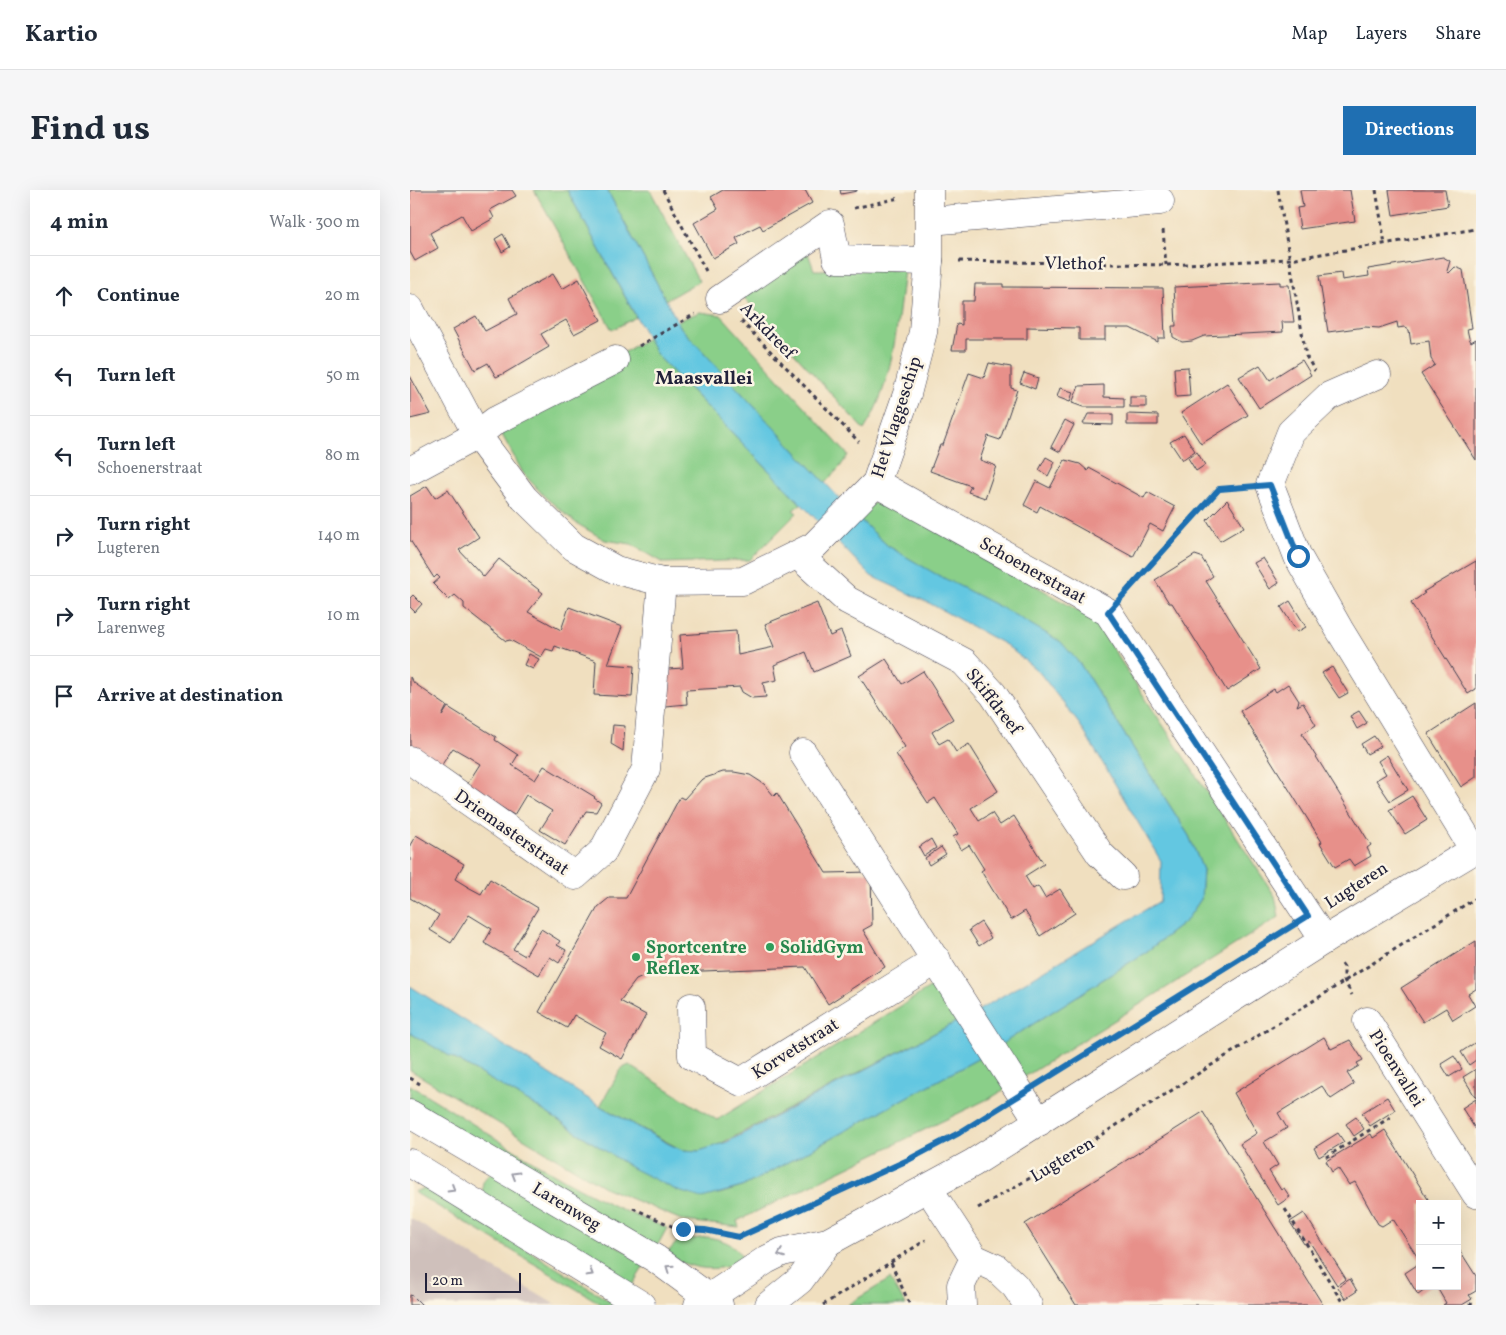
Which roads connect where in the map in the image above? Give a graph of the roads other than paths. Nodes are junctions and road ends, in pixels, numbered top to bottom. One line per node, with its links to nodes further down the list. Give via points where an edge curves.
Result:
1 (929, 191): 3 (street, Het Vlaggeschip)
2 (1160, 201): 3 (street)
3 (930, 221): 4 (street, Het Vlaggeschip)
4 (929, 261): 5 (street, via 837,259 830,224); 11 (street, Het Vlaggeschip, via 923,332 907,394)
5 (720, 299)
6 (410, 310): 9 (street, Het Vlaggeschip)
7 (615, 360): 9 (street, via 495,421)
8 (1377, 375): 16 (street, via 1329,396 1291,432 1270,485 1303,565 1344,638)
9 (477, 435): 10 (street); 13 (street, Het Vlaggeschip, via 524,498 574,548 616,570)
10 (410, 471)
11 (874, 483): 12 (street, Het Vlaggeschip); 18 (street, Schoenerstraat, via 1108,612)
12 (806, 550): 13 (street, Het Vlaggeschip, via 743,581); 17 (street, Skiffdreef, via 847,600 964,662 994,694 1100,854)
13 (662, 582): 15 (street, Driemasterstraat, via 646,769 604,851 575,876)
14 (804, 753): 19 (street)
15 (410, 760)
16 (1475, 850): 18 (street, Lugteren)
17 (1123, 876)
18 (1324, 940): 23 (street, Lugteren)
19 (937, 960): 20 (street, Korvetstraat, via 741,1082 692,1056); 23 (street)
20 (691, 1008)
21 (1368, 1021): 26 (street, Pioenvallei)
22 (410, 1114): 29 (street, Larenweg, one-way to 22, via 656,1259)
23 (1039, 1122): 25 (street, Lugteren)
24 (410, 1163): 30 (street, one-way to 30)
25 (928, 1188): 27 (street, Lugteren); 28 (street)
26 (1476, 1194)
27 (828, 1242): 29 (street, Lugteren, one-way to 29, via 782,1252); 31 (street, Lugteren, via 800,1280)
28 (974, 1258): 32 (street, via 961,1285); 33 (street, via 996,1268 1015,1286)
29 (709, 1302)
30 (641, 1305)
31 (769, 1305)
32 (962, 1305)
33 (1028, 1305)

